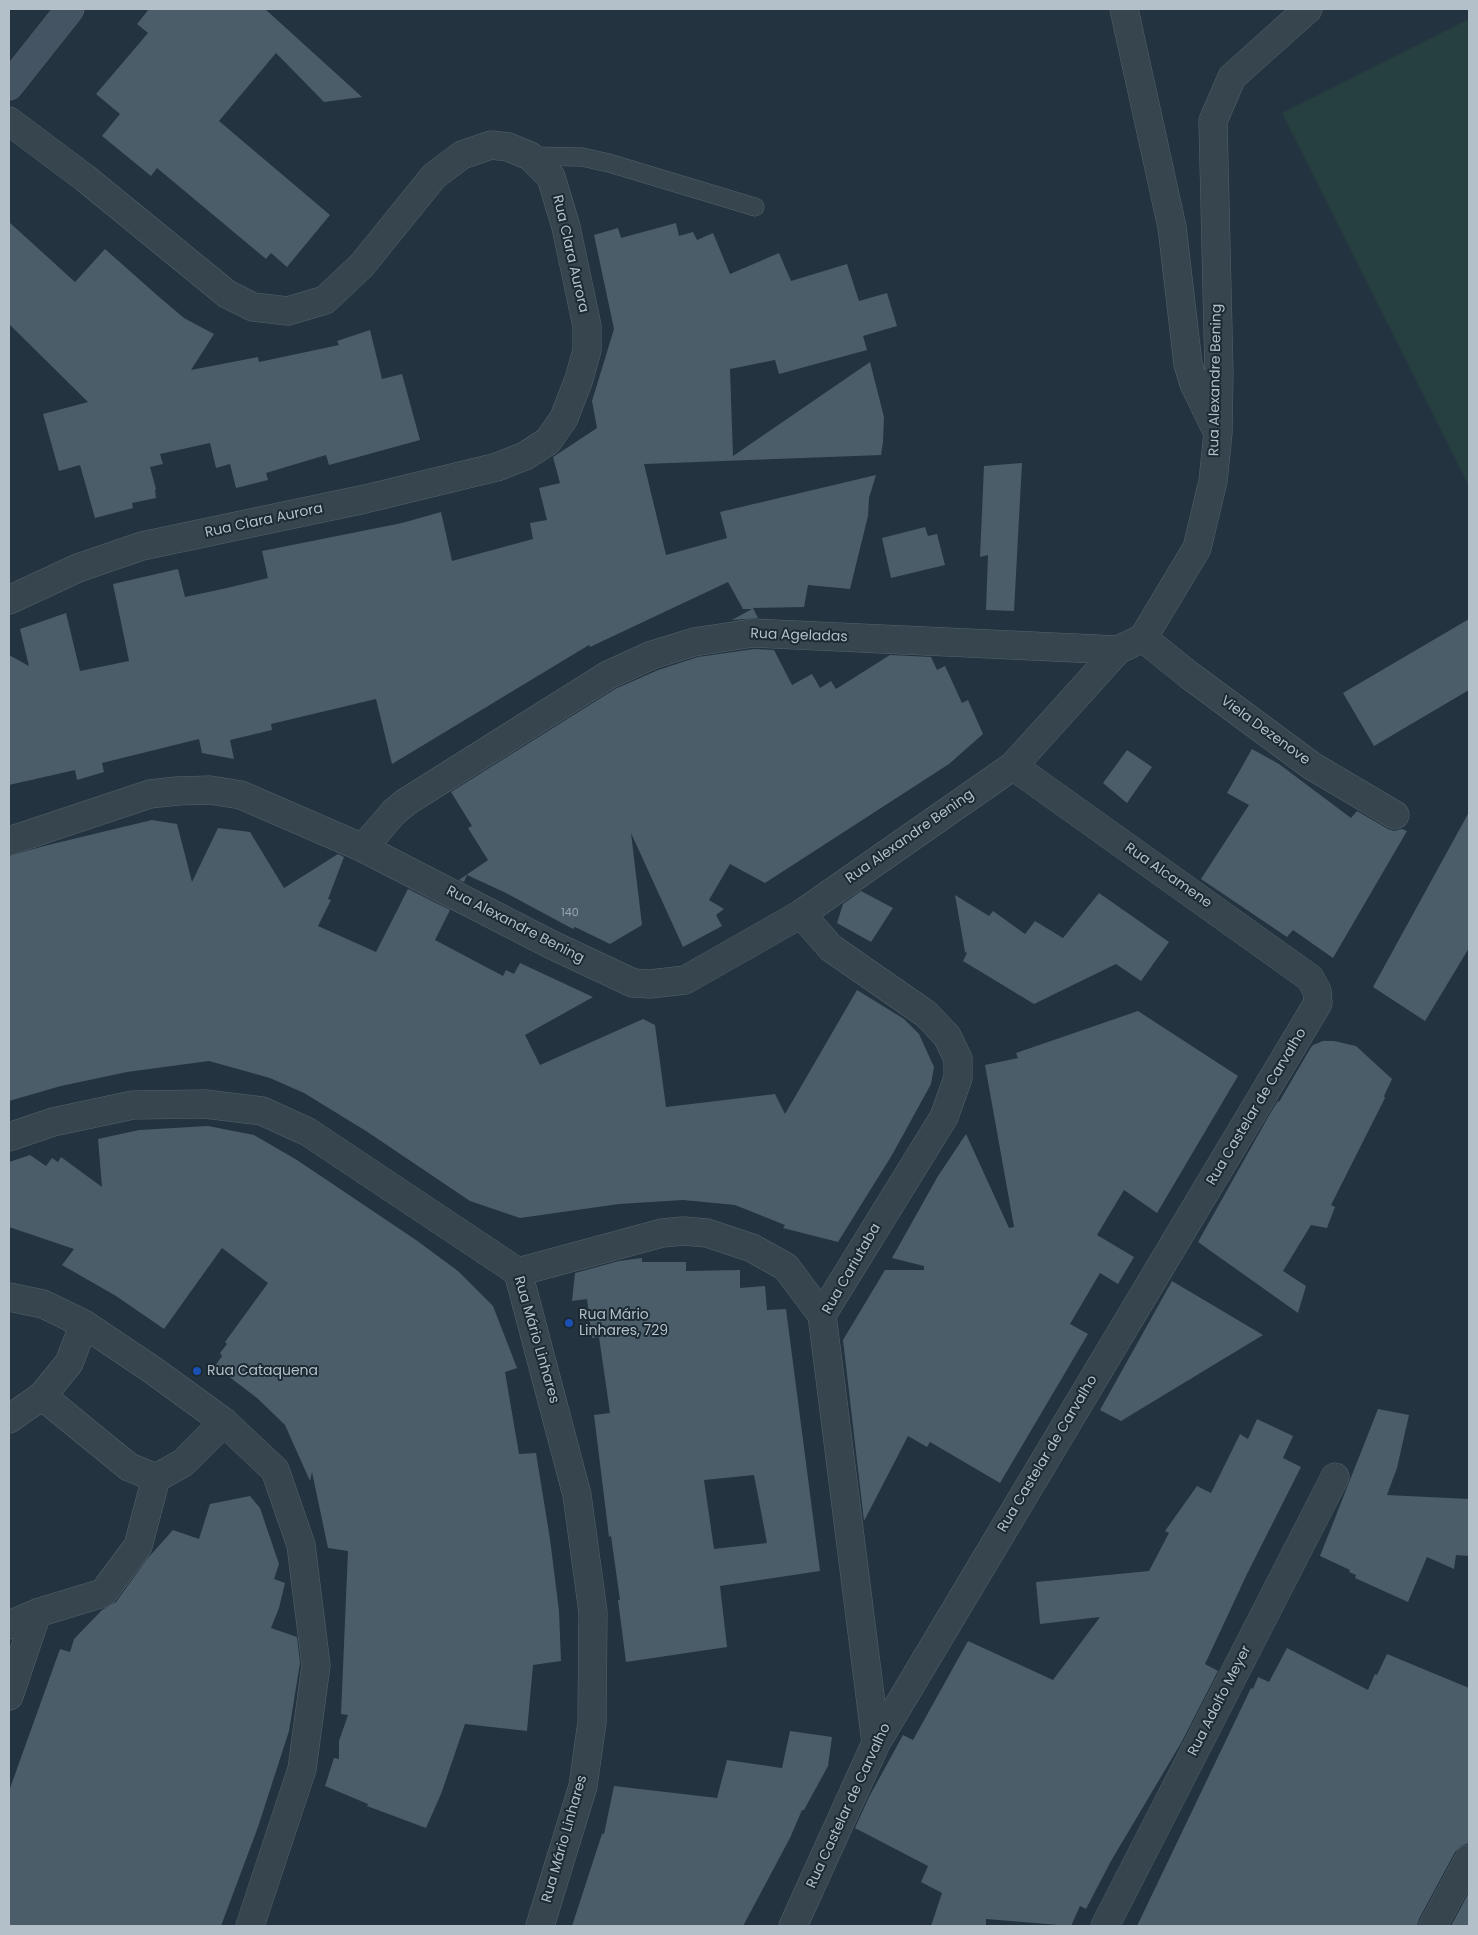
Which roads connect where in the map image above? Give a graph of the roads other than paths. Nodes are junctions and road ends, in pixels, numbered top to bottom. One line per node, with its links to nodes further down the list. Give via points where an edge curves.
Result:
1 (70, 9): 4 (street)
2 (1124, 9): 8 (street, via 1172,227 1188,364)
3 (1308, 9): 8 (street, Rua Alexandre Bening, via 1232,76 1213,121)
4 (9, 86)
5 (9, 121): 6 (street, Rua Clara Aurora, via 85,178 227,294 253,307 288,312 325,300 362,265 434,176 462,155 491,145 508,146)
6 (530, 156): 7 (lane, via 582,157 609,163); 9 (street, Rua Clara Aurora, via 551,177 566,226 587,326 587,350 580,379 564,418 548,441 525,456 497,467 365,500 142,546 78,568)
7 (755, 207)
8 (1218, 433): 10 (street, Rua Alexandre Bening, via 1213,481 1197,548)
9 (9, 600)
10 (1142, 638): 11 (street, Rua Alexandre Bening); 13 (street, Viela Dezenove, via 1312,766)
11 (1118, 650): 12 (street, Rua Alexandre Bening); 15 (street, Rua Ageladas, via 753,634 694,642 652,655 600,680 406,802)
12 (1013, 766): 16 (street, Rua Alexandre Bening); 17 (street, Rua Alcamene, via 1310,978)
13 (1395, 815)
14 (9, 841): 15 (street, Rua Alexandre Bening, via 150,794 210,790 241,795)
15 (364, 848): 16 (street, Rua Alexandre Bening, via 552,945 633,982 650,984 685,980)
16 (801, 914): 21 (street, Rua Cariutaba, via 831,948 926,1014 947,1036 958,1059 958,1078 944,1117)
17 (1317, 991): 31 (street, Rua Castelar de Carvalho, via 1318,1003 1313,1012)
18 (9, 1137): 19 (street, Rua Mário Linhares, via 53,1122 133,1105 205,1104 262,1111 308,1132)
19 (518, 1272): 21 (street, via 662,1233 707,1233 752,1248 786,1267); 34 (street, Rua Mário Linhares, via 577,1495 593,1612 592,1722 583,1786)
20 (9, 1297): 22 (street, via 43,1304)
21 (822, 1315): 31 (street, Rua Cariutaba)
22 (84, 1324): 23 (street, via 68,1362); 25 (street)
23 (42, 1396): 24 (street); 27 (street, via 129,1467)
24 (9, 1419)
25 (224, 1422): 27 (street, via 183,1463); 33 (street, via 276,1470 301,1545 316,1665 302,1769)
26 (1335, 1476): 36 (street, Rua Adolfo Meyer)
27 (156, 1478): 28 (street, via 138,1546 102,1593)
28 (37, 1613): 29 (street); 30 (street)
29 (9, 1625)
30 (9, 1696)
31 (876, 1743): 35 (street, Rua Castelar de Carvalho)
32 (1469, 1859): 37 (street)
33 (250, 1926)
34 (540, 1926)
35 (793, 1926)
36 (1105, 1926)
37 (1433, 1926)

